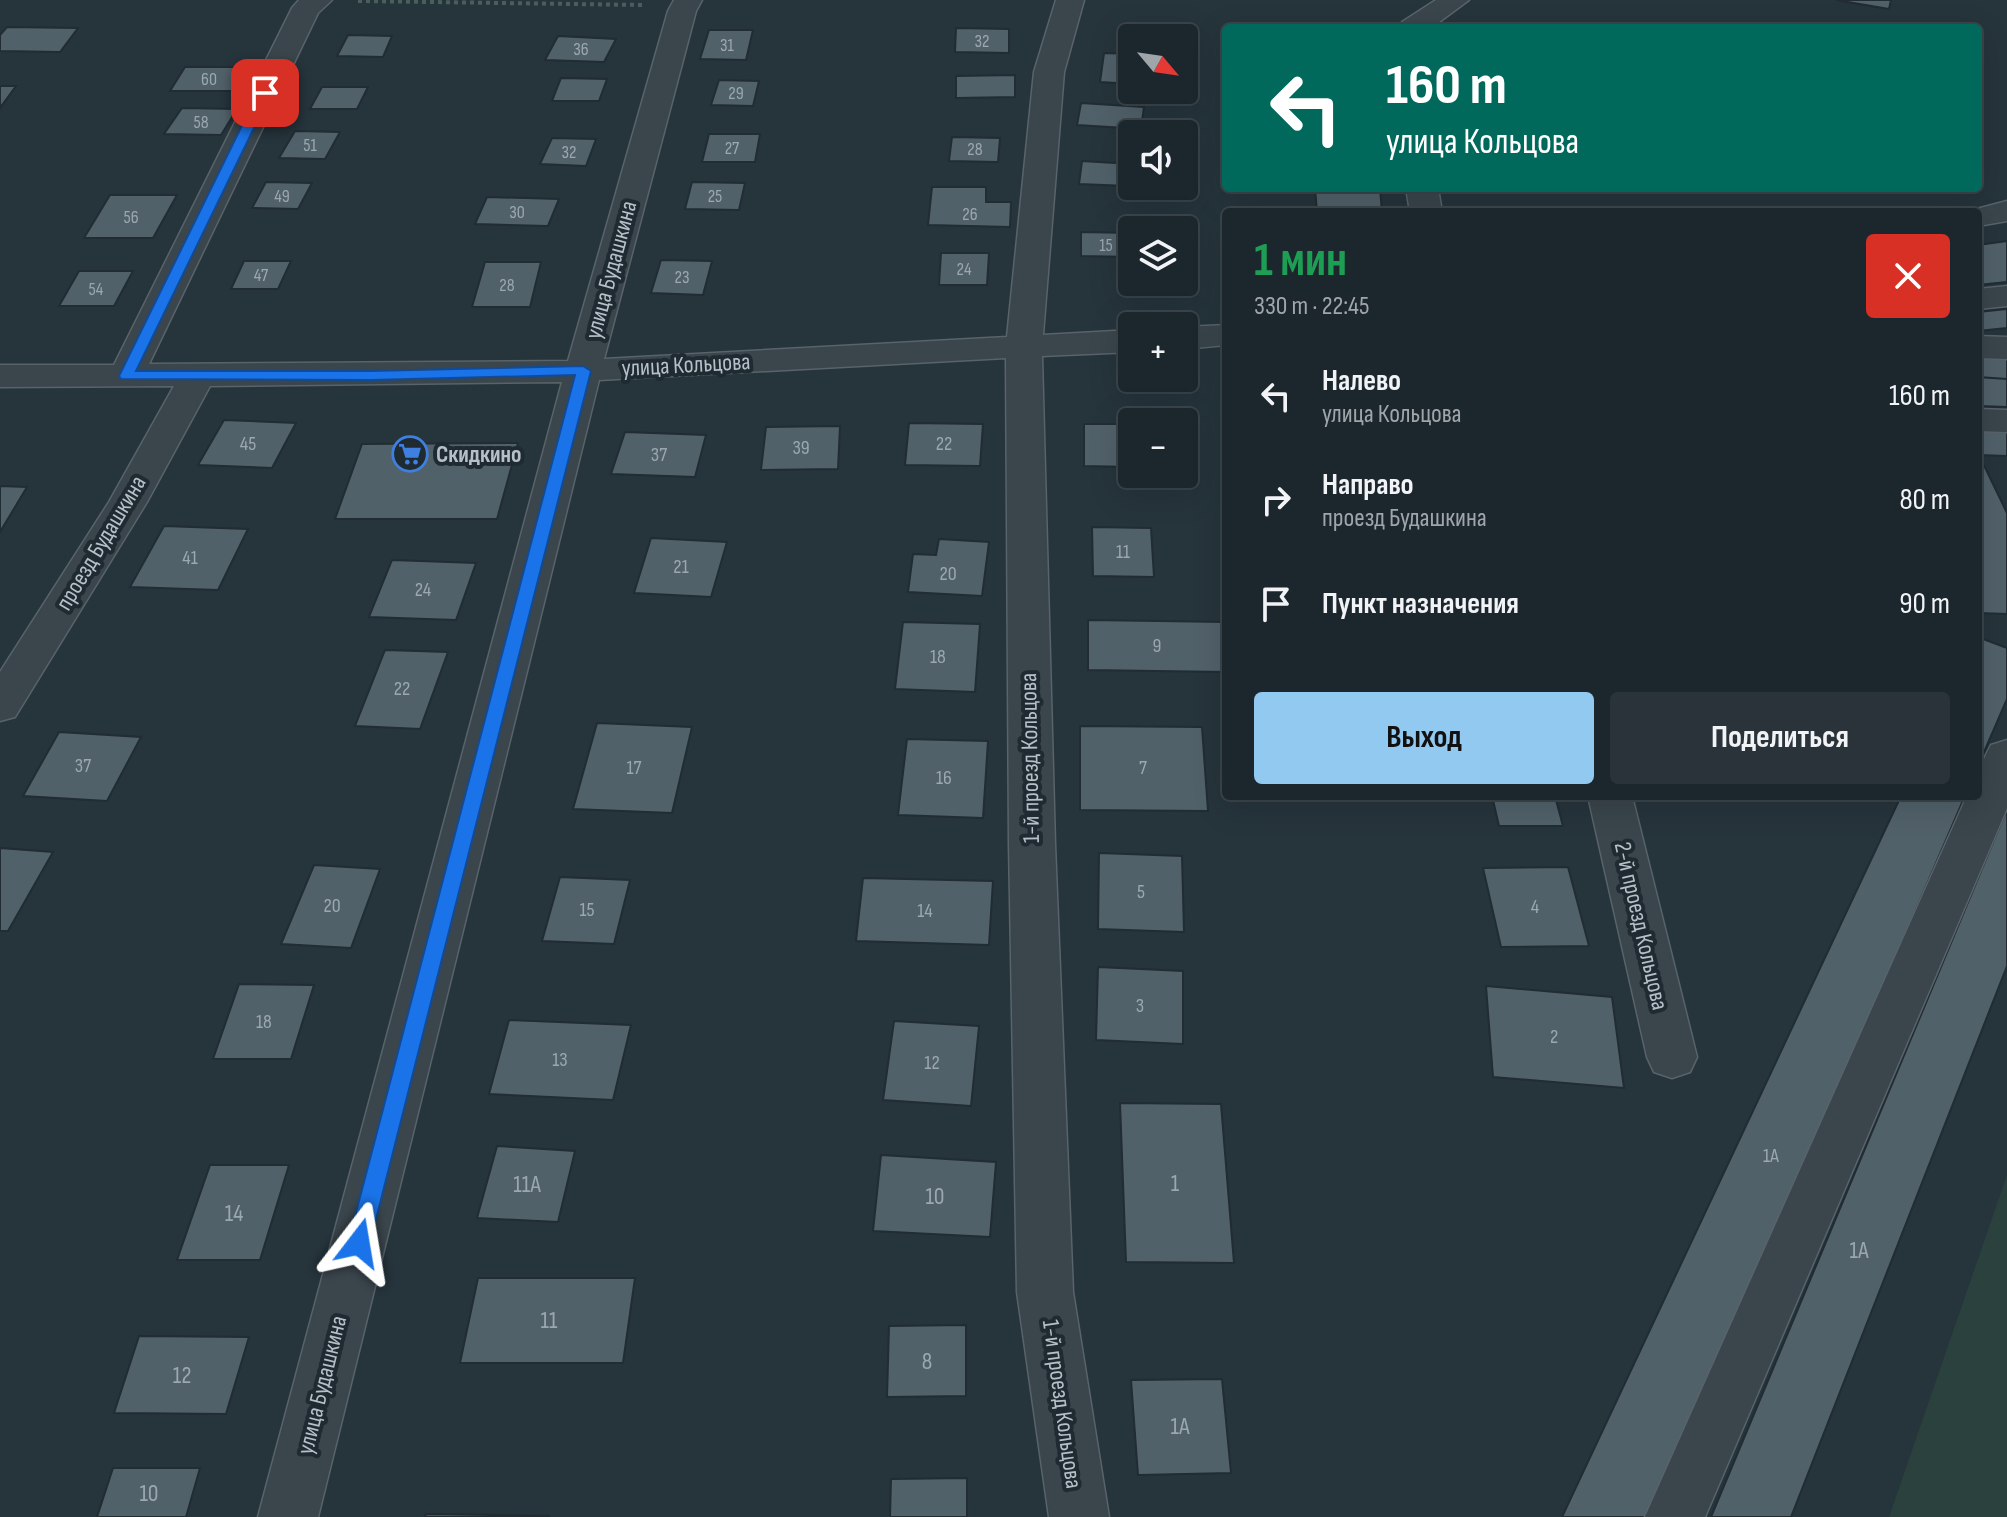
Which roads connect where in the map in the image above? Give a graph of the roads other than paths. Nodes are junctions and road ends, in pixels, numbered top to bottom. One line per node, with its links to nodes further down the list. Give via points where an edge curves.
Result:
1 (317, 0): 18 (street, via 306,8)
2 (1070, 0): 13 (street, 1-й проезд Кольцова, via 1049,72)
3 (1455, 0): 5 (street)
4 (686, 3): 16 (street, улица Будашкина)
5 (1418, 24)
6 (2007, 211): 7 (street)
7 (1982, 215)
8 (2007, 296): 9 (street)
9 (1982, 299)
10 (1222, 335): 11 (street)
11 (1198, 337)
12 (1118, 342): 13 (street, улица Кольцова)
13 (1024, 347): 16 (street, улица Кольцова); 27 (street, 1-й проезд Кольцова, via 1045,1292)
14 (1982, 347): 15 (street)
15 (2007, 348)
16 (583, 371): 19 (street, улица Кольцова); 26 (street, улица Будашкина)
17 (0, 376): 18 (street, улица Кольцова)
18 (126, 376): 19 (street, улица Кольцова)
19 (197, 376): 22 (street, проезд Будашкина, via 128,502)
20 (1982, 420): 21 (street)
21 (2007, 421)
22 (0, 706)
23 (2007, 756): 28 (street)
24 (1611, 800): 25 (street, 2-й проезд Кольцова)
25 (1672, 1057)
26 (288, 1517)
27 (1079, 1517)
28 (1675, 1517)

